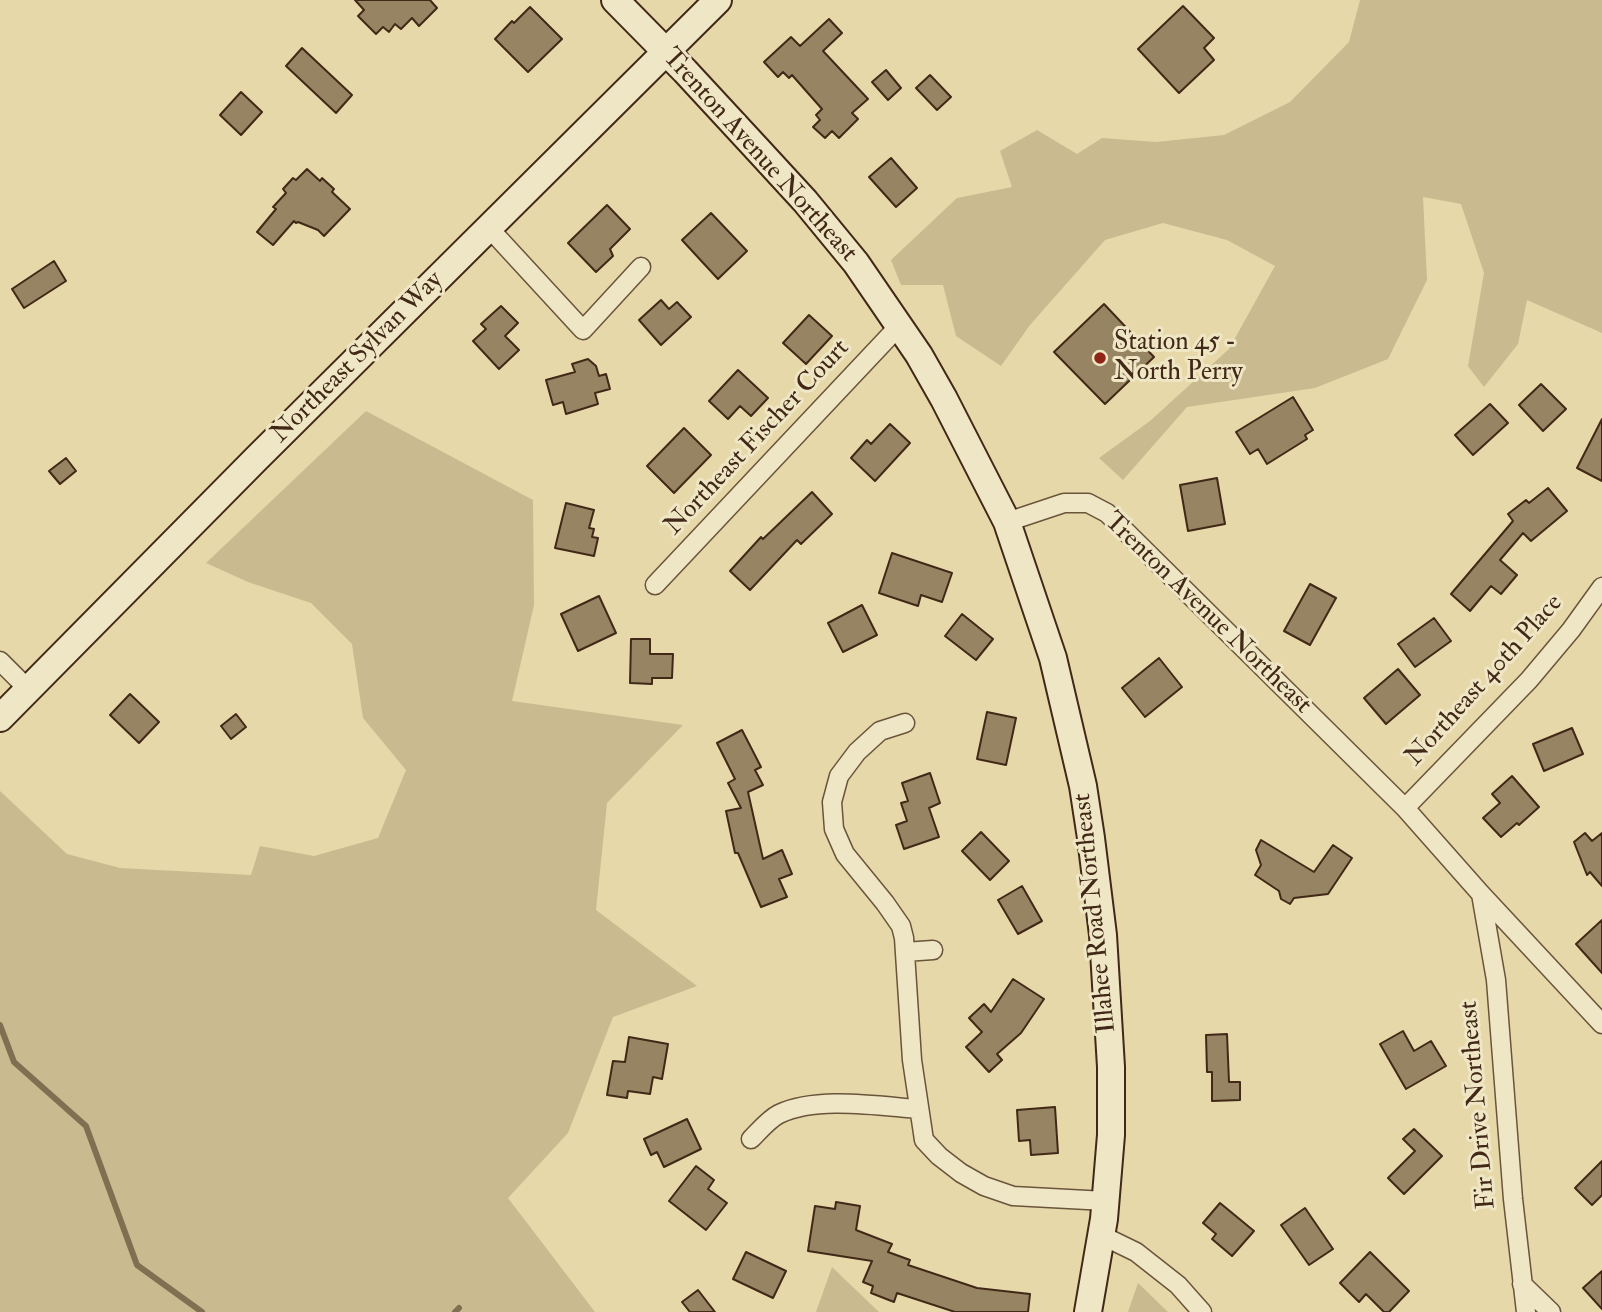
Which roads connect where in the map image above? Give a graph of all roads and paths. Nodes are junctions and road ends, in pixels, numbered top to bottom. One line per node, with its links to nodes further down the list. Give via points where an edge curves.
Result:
1 (615, 0): 3 (main road, Trenton Avenue Northeast)
2 (718, 0): 3 (main road, Northeast Sylvan Way)
3 (666, 52): 4 (main road, Northeast Sylvan Way); 6 (main road, Trenton Avenue Northeast, via 813,210)
4 (489, 228): 5 (street, via 583,330); 11 (main road, Northeast Sylvan Way)
5 (641, 267)
6 (899, 326): 7 (main road, Trenton Avenue Northeast, via 944,399); 8 (street, Northeast Fischer Court)
7 (1007, 523): 14 (street, Trenton Avenue Northeast, via 1064,503 1088,503 1107,513); 21 (main road, Illahee Road Northeast, via 1053,658 1091,838 1103,935 1111,1067)
8 (655, 585)
9 (1602, 587): 14 (street, Northeast 40th Place, via 1529,680)
10 (0, 661): 11 (street)
11 (28, 689): 12 (main road, Northeast Sylvan Way)
12 (0, 718)
13 (905, 723): 17 (street, via 880,731 858,751 839,776 832,802 834,828 845,854 901,926)
14 (1405, 808): 15 (street, Trenton Avenue Northeast)
15 (1481, 894): 18 (street, Trenton Avenue Northeast); 23 (street, Fir Drive Northeast, via 1496,981)
16 (933, 950): 17 (street)
17 (905, 952): 19 (street)
18 (1602, 1024)
19 (919, 1109): 20 (street, via 802,1106 776,1115); 21 (street, via 924,1140 961,1173 984,1186 1013,1196)
20 (751, 1139)
21 (1106, 1201): 22 (main road, Illahee Road Northeast)
22 (1101, 1235): 24 (main road, Illahee Road Northeast); 25 (street, via 1136,1252 1178,1285)
23 (1522, 1284): 26 (street, Fir Drive Northeast); 27 (street)
24 (1088, 1312)
25 (1202, 1312)
26 (1526, 1312)
27 (1551, 1312)

